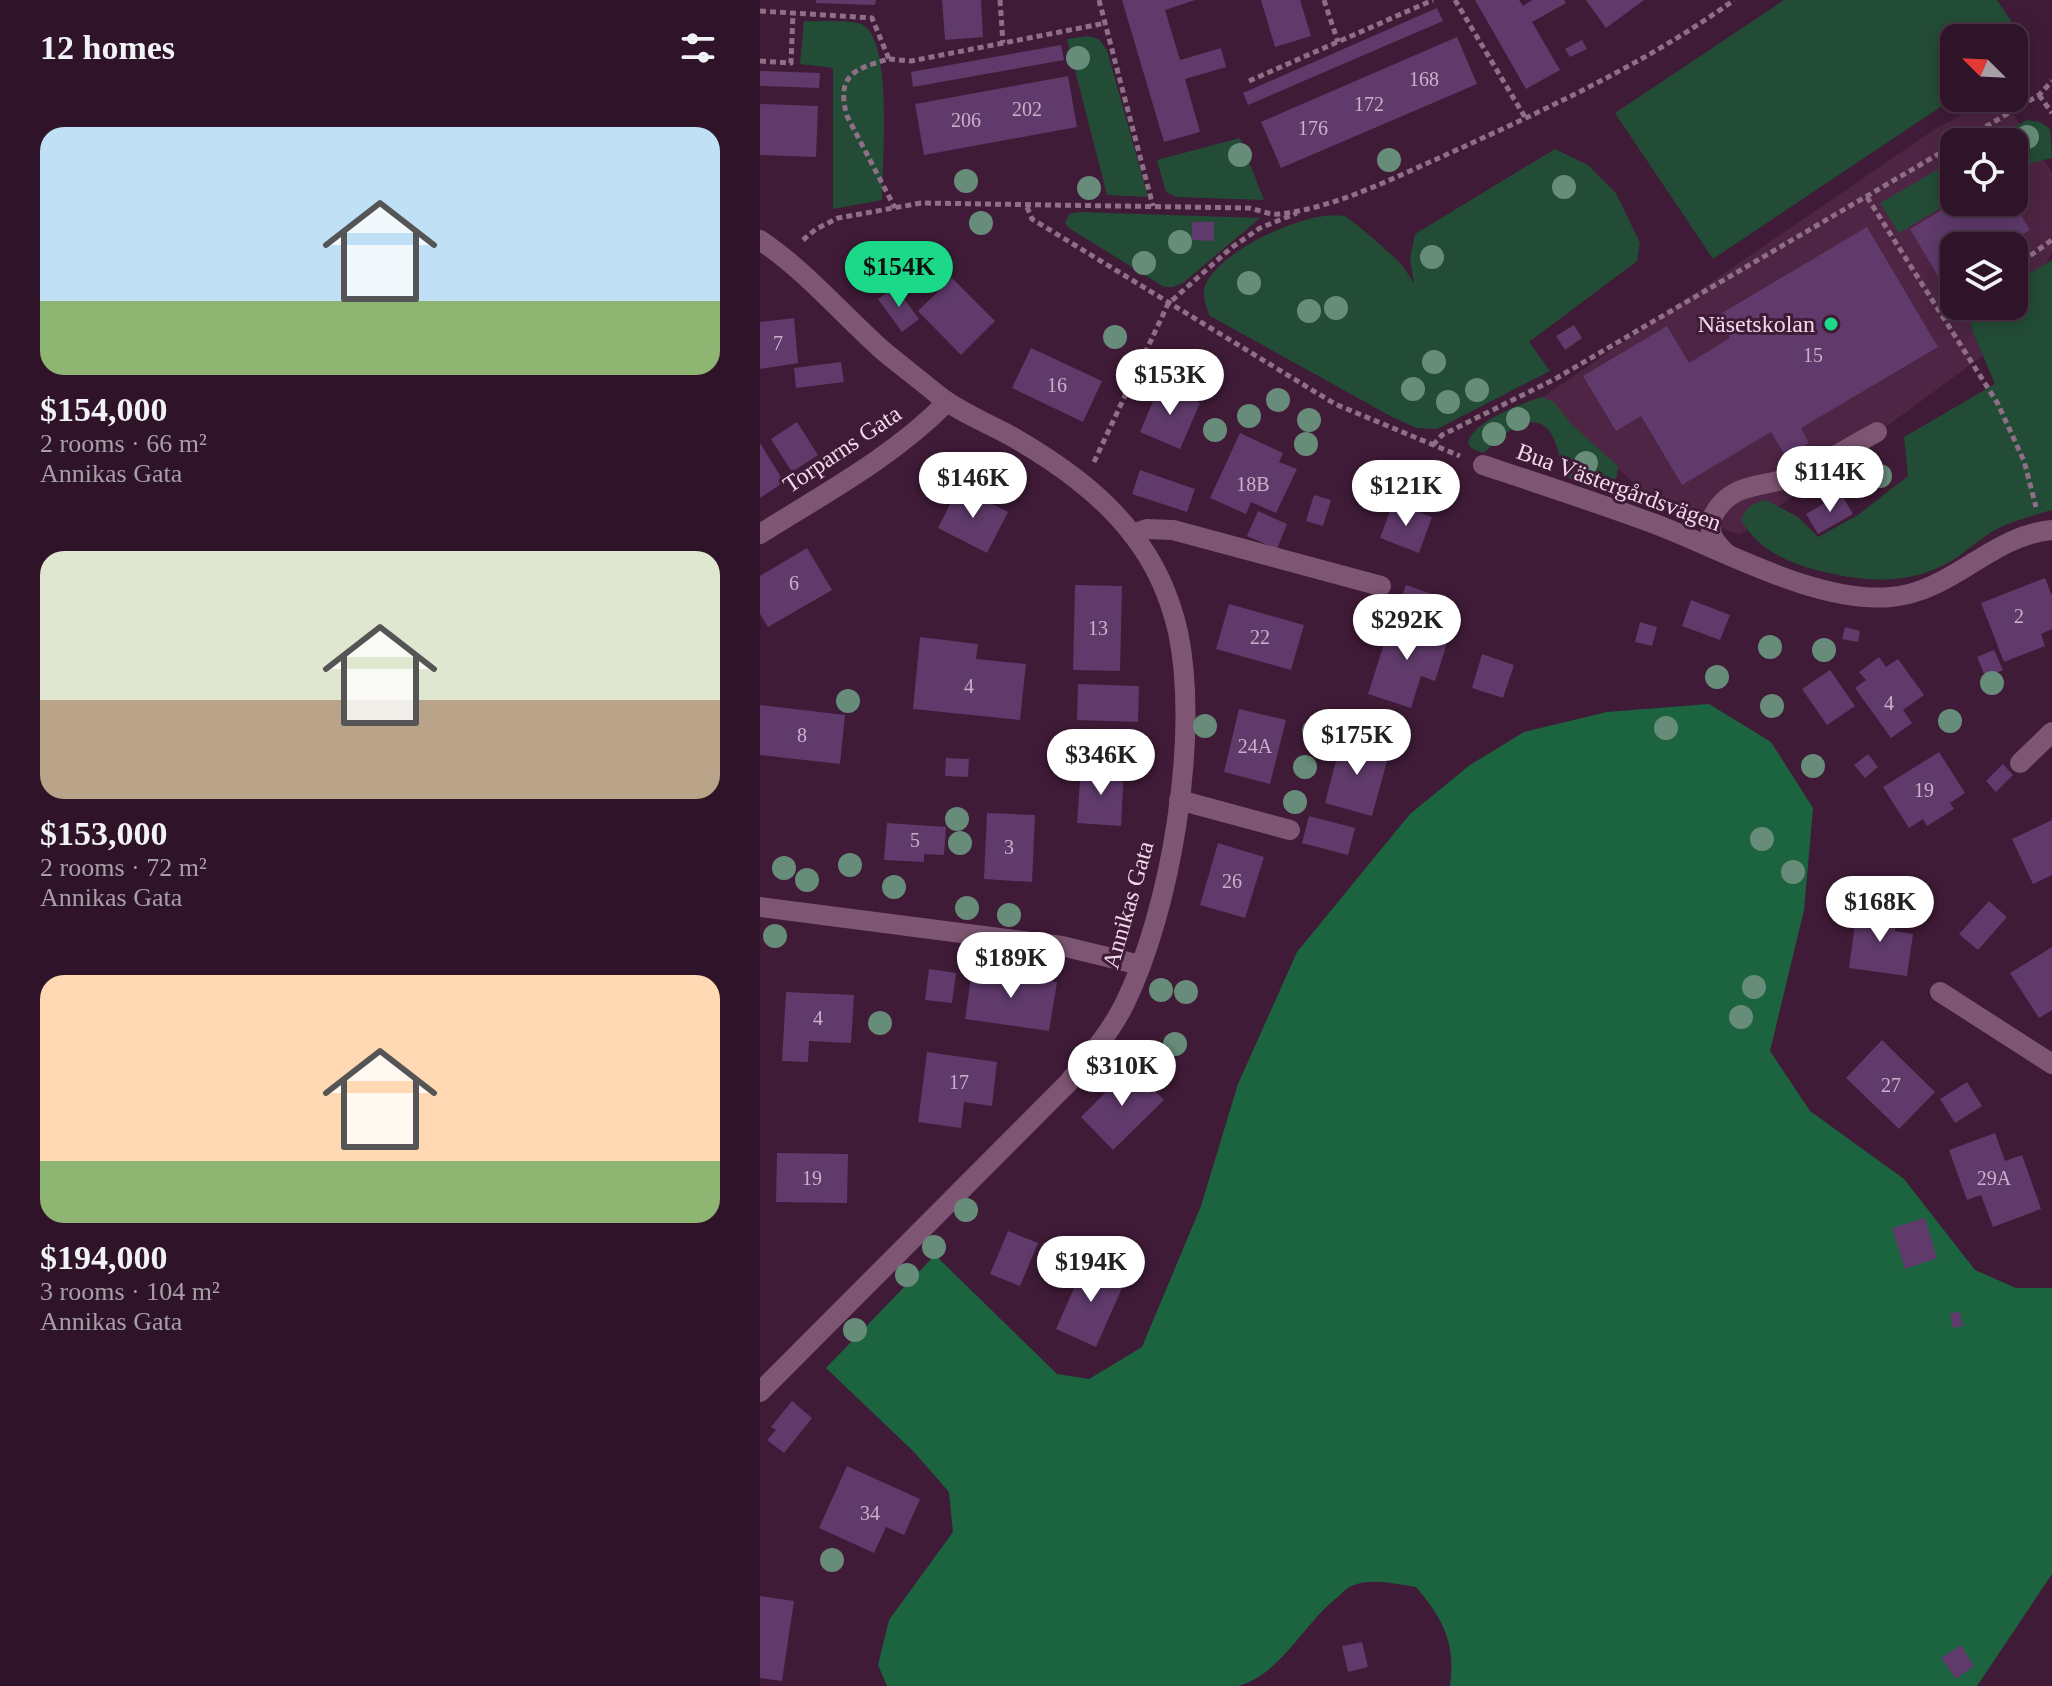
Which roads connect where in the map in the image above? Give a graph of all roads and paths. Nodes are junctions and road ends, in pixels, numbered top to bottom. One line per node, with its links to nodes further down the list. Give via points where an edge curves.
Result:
1 (1000, 0): 11 (path)
2 (1099, 0): 9 (path)
3 (1324, 0): 10 (path)
4 (1433, 0): 10 (path)
5 (1455, 0): 18 (path)
6 (1734, 0): 18 (path, via 1598,83)
7 (760, 11): 8 (path)
8 (793, 13): 12 (path, via 872,18); 13 (path, via 791,63)
9 (1106, 23): 11 (path); 22 (path)
10 (1338, 42): 14 (path)
11 (1003, 43): 12 (path, via 911,61)
12 (889, 59): 24 (path, via 852,74 842,91 847,116)
13 (760, 61)
14 (1249, 81)
15 (2052, 81): 16 (path)
16 (2039, 95): 17 (path); 19 (path)
17 (2052, 113)
18 (1526, 119): 25 (path)
19 (1984, 128)
20 (1940, 153): 21 (path)
21 (1867, 197): 31 (path); 35 (path, via 1555,379 1442,435)
22 (1153, 206): 23 (path); 25 (path, via 1249,208 1275,214)
23 (1027, 207): 24 (path, via 970,201); 30 (path, via 1032,219)
24 (895, 208): 29 (path, via 838,218 816,229)
25 (1309, 209): 30 (path, via 1260,228)
26 (760, 240): 29 (street, Annikas Gata)
27 (2052, 240): 28 (path)
28 (2028, 257)
29 (787, 258): 33 (street, Annikas Gata, via 880,348)
30 (1168, 304): 35 (path, via 1335,404); 36 (path)
31 (1940, 311)
32 (1945, 320): 38 (path, via 1998,404)
33 (947, 402): 39 (street, Torparns Gata, via 889,453); 40 (street, Annikas Gata, via 1050,459)
34 (1877, 432): 41 (street, via 1797,476 1760,482 1729,495 1710,522 1714,541)
35 (1433, 445): 37 (path)
36 (1097, 455)
37 (1483, 465): 41 (street, Bua Västergårdsvägen)
38 (2047, 530): 41 (street, Bua Västergårdsvägen, via 2012,539 1945,579 1891,597 1825,590)
39 (760, 534)
40 (1132, 534): 42 (street, via 1173,530); 45 (street, Annikas Gata, via 1168,597 1178,633 1185,722)
41 (1726, 553)
42 (1381, 586)
43 (2052, 732): 44 (street)
44 (2020, 763)
45 (1179, 800): 46 (street); 48 (street, Annikas Gata, via 1162,898)
46 (1290, 830)
47 (760, 907): 48 (street, via 1062,946)
48 (1140, 965): 51 (street, Annikas Gata, via 1124,1006 1068,1083)
49 (1940, 992): 50 (street)
50 (2052, 1064)
51 (760, 1392)

